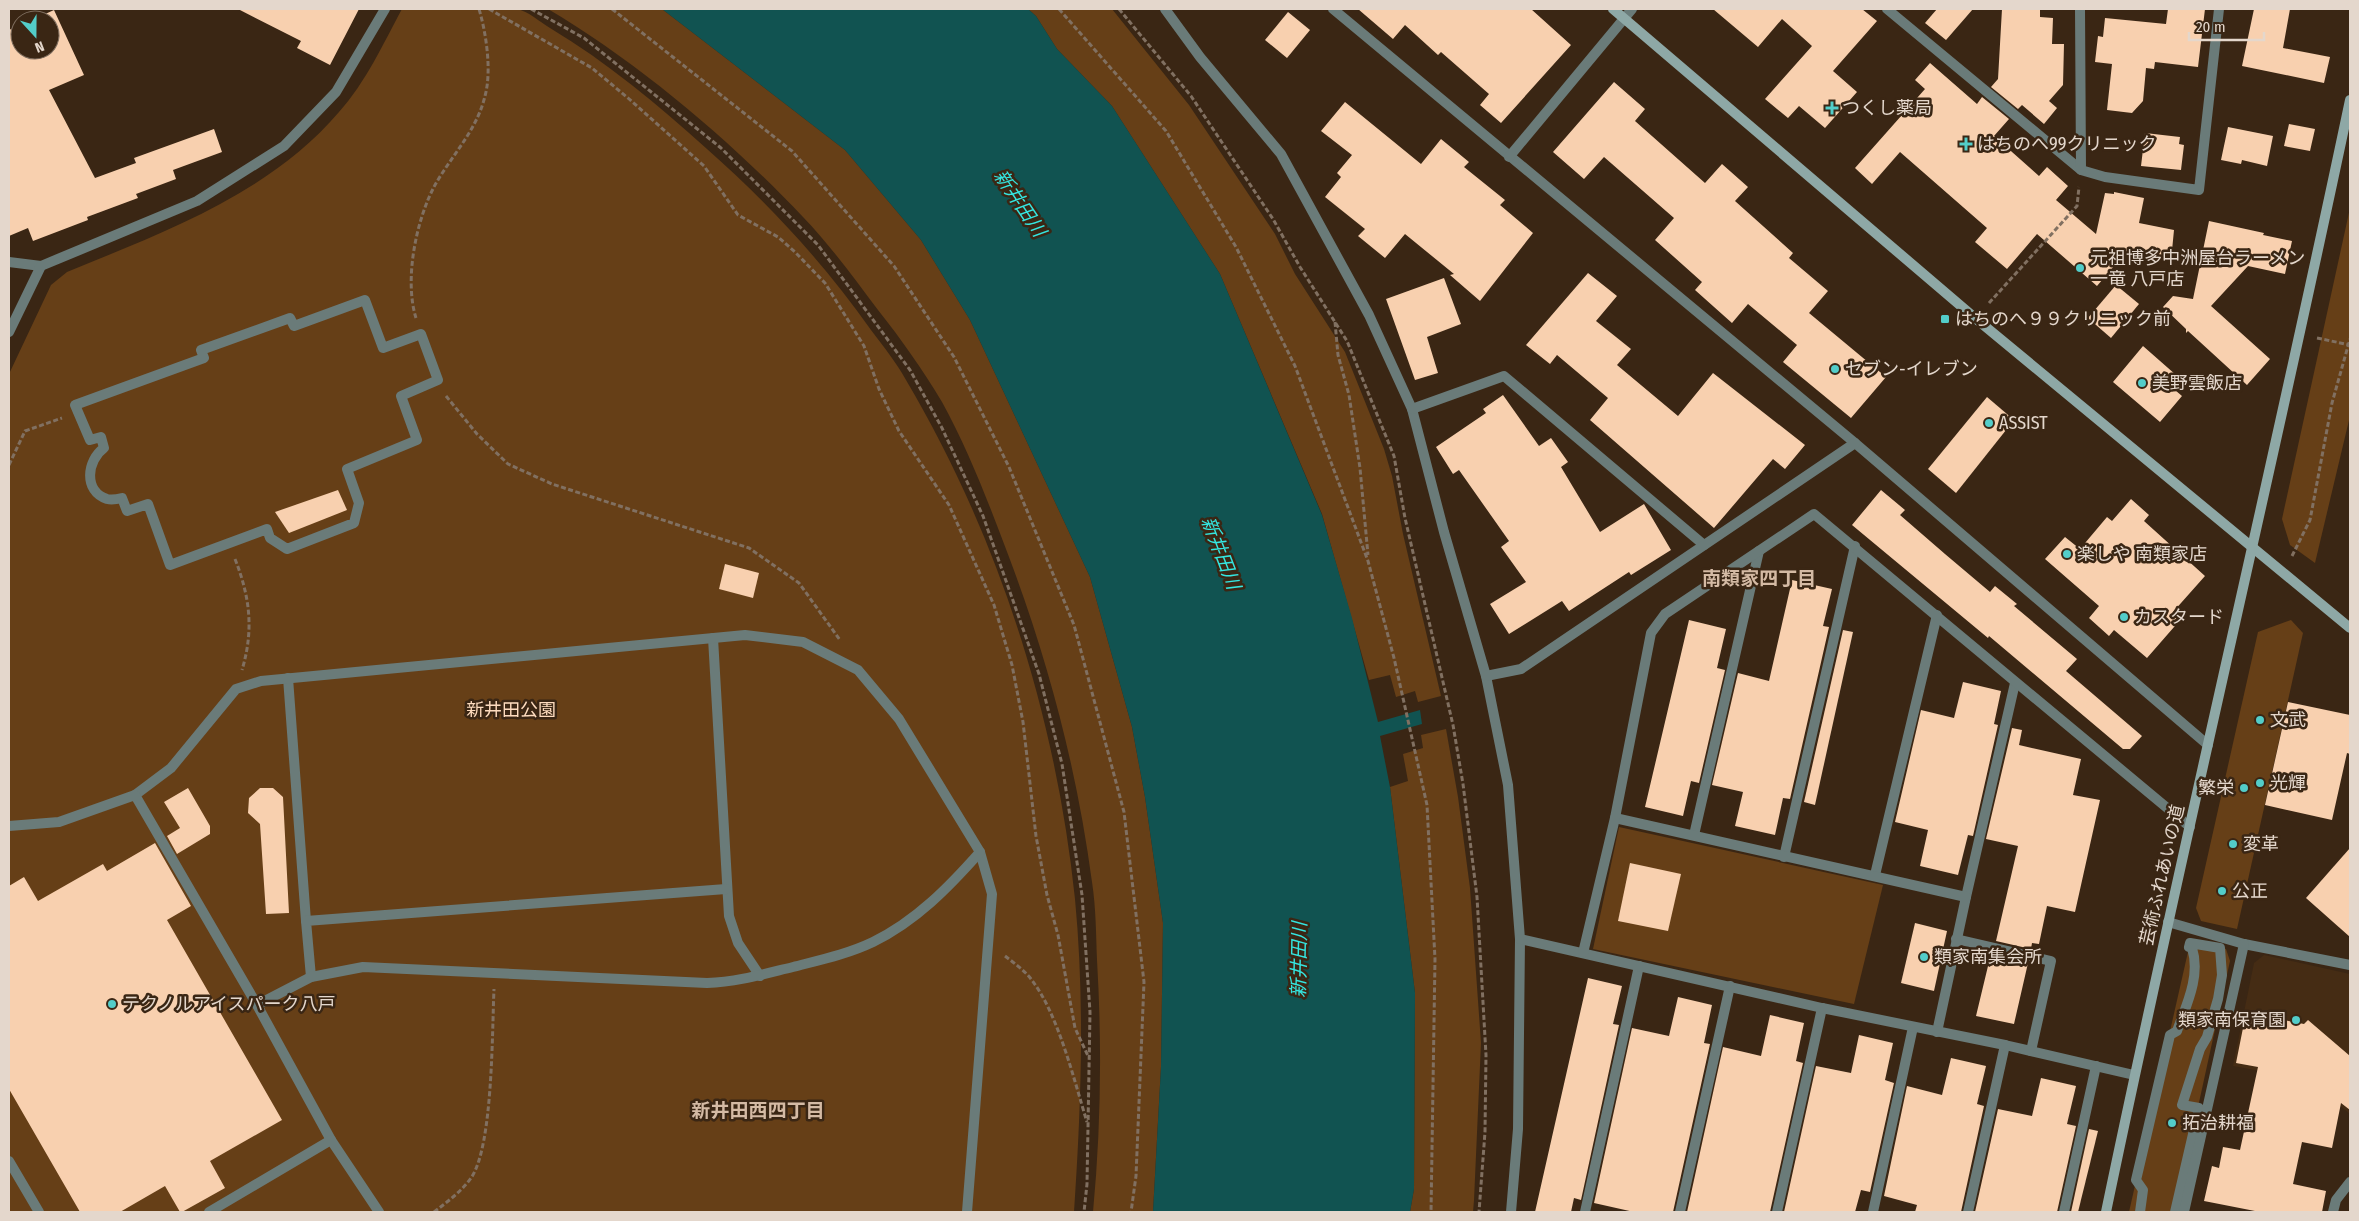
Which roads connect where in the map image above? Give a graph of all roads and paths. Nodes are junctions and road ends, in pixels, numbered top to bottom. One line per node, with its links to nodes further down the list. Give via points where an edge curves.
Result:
1 (385, 9): 21 (street, via 336,92 284,146 197,202)
2 (479, 9): 25 (path, via 487,55 486,94 476,122 435,186 421,221 413,258 411,302)
3 (488, 9): 79 (path, via 592,68 704,166 738,215 778,237 825,284 864,346 879,389 900,431 948,504 994,606 1012,665 1021,712 1036,836 1074,1028)
4 (531, 9): 79 (path, via 584,38 721,148 818,245 910,370 942,428 983,516 1039,674 1062,764 1082,895 1090,1012)
5 (612, 9): 92 (path, via 792,151 894,266 954,357 1009,467 1074,625 1124,812 1144,982 1136,1176)
6 (1059, 9): 40 (path, via 1166,130 1236,247 1295,366)
7 (1120, 9): 23 (path, via 1191,96 1273,219)
8 (1165, 9): 30 (street, via 1280,154 1369,315)
9 (1333, 9): 18 (street)
10 (1613, 9): 15 (street)
11 (1632, 9): 15 (street)
12 (1887, 9): 19 (street)
13 (2080, 9): 19 (street)
14 (2218, 9): 19 (street, via 2199,190 2105,177)
15 (1624, 18): 18 (street); 37 (street, via 1975,318)
16 (2350, 100): 17 (street, 芸術ふれあいの道)
17 (2348, 121): 37 (street, 芸術ふれあいの道)
18 (1509, 157): 32 (street)
19 (2081, 170): 22 (path, via 2076,206)
20 (9, 262): 21 (street)
21 (41, 266): 24 (street)
22 (1988, 303)
23 (1335, 322): 40 (path, via 1338,355 1349,395 1360,468); 94 (path, via 1348,341 1394,456 1463,784 1477,897 1485,1018 1485,1132)
24 (9, 332)
25 (421, 334): 29 (street); 31 (street, via 382,348 364,300 294,326 290,318 201,350 204,358 75,405)
26 (2314, 338): 28 (path)
27 (2350, 339): 28 (path)
28 (2350, 345): 39 (path, via 2330,411 2310,520)
29 (438, 380): 34 (street, via 401,396 417,440 347,469 359,503 354,524 287,549 270,538 267,529); 44 (path, via 445,396 508,464 552,484 749,548 799,583 831,625)
30 (1412, 409): 35 (street, via 1504,376); 45 (street)
31 (76, 412): 33 (path, via 25,431); 34 (street, via 90,440 100,437 104,448 96,454 90,467 90,481 98,494 108,500 122,498 127,511 148,504 170,565)
32 (1855, 443): 35 (street); 49 (street)
33 (9, 465)
34 (228, 542): 48 (path, via 250,609 248,650)
35 (1704, 546): 45 (street, via 1520,669)
36 (1855, 546): 38 (street, via 1814,514); 41 (street); 56 (street)
37 (2254, 546): 42 (street); 49 (street, 芸術ふれあいの道)
38 (1759, 551): 51 (street, via 1664,614 1651,633); 54 (street)
39 (2292, 556)
40 (1368, 561): 93 (path, via 1427,805 1435,959)
41 (1937, 615): 47 (street); 57 (street)
42 (2350, 628)
43 (713, 638): 44 (street, via 745,635 803,642); 46 (street); 58 (street)
44 (858, 670): 55 (street, via 899,719)
45 (1486, 676): 62 (street, via 1508,785)
46 (288, 678): 48 (street, via 261,681); 60 (street)
47 (2015, 683): 53 (street); 59 (street)
48 (236, 690): 50 (street, via 171,768)
49 (2208, 745): 53 (street, 芸術ふれあいの道)
50 (135, 795): 52 (street, via 59,822); 73 (street)
51 (1615, 818): 54 (street); 66 (street)
52 (9, 826)
53 (2190, 827): 61 (street, 芸術ふれあいの道)
54 (1694, 835): 56 (street)
55 (980, 852): 65 (street, via 992,894); 70 (street, via 944,892 910,920 873,942)
56 (1784, 857): 57 (street)
57 (1875, 875): 59 (street)
58 (726, 889): 60 (street); 70 (street, via 729,916 738,943)
59 (1966, 897): 63 (street)
60 (306, 922): 71 (street)
61 (2168, 922): 64 (street); 81 (street, 芸術ふれあいの道)
62 (1520, 939): 66 (street); 95 (street, via 1518,1129)
63 (1956, 939): 76 (street); 78 (street, via 2051,961)
64 (2244, 944): 67 (street); 105 (street)
65 (988, 948): 82 (path, via 1017,965 1031,978 1042,996 1062,1043); 90 (street)
66 (1584, 953): 68 (street)
67 (2350, 965)
68 (1639, 966): 72 (street); 96 (street)
69 (495, 972): 70 (street, via 708,983 736,982); 71 (street, via 363,966); 89 (path, via 482,1156 471,1178)
70 (760, 976)
71 (311, 977): 73 (street)
72 (1730, 986): 74 (street); 97 (street)
73 (257, 1005): 83 (street)
74 (1822, 1008): 75 (street); 98 (street)
75 (1913, 1027): 76 (street); 99 (street)
76 (1937, 1032): 77 (street)
77 (2004, 1046): 78 (street); 100 (street)
78 (2031, 1051): 80 (street)
79 (1089, 1058): 82 (path)
80 (2096, 1066): 81 (street); 101 (street)
81 (2134, 1075): 102 (street, 芸術ふれあいの道)
82 (1088, 1125): 91 (path)
83 (331, 1140): 87 (street); 88 (street)
84 (9, 1161): 86 (street)
85 (2350, 1182): 106 (street, via 2336,1200)
86 (39, 1212)
87 (209, 1212)
88 (379, 1212)
89 (434, 1212)
90 (967, 1212)
91 (1084, 1212)
92 (1131, 1212)
93 (1432, 1212)
94 (1479, 1212)
95 (1511, 1212)
96 (1585, 1212)
97 (1680, 1212)
98 (1777, 1212)
99 (1873, 1212)
100 (1968, 1212)
101 (2064, 1212)
102 (2106, 1212)
103 (2140, 1212): 104 (street, via 2143,1190 2136,1180 2170,1035 2176,1032 2194,983 2195,961 2190,943 2220,948 2222,975 2207,1037 2182,1106 2199,1108)
104 (2175, 1212)
105 (2184, 1212)
106 (2333, 1212)

